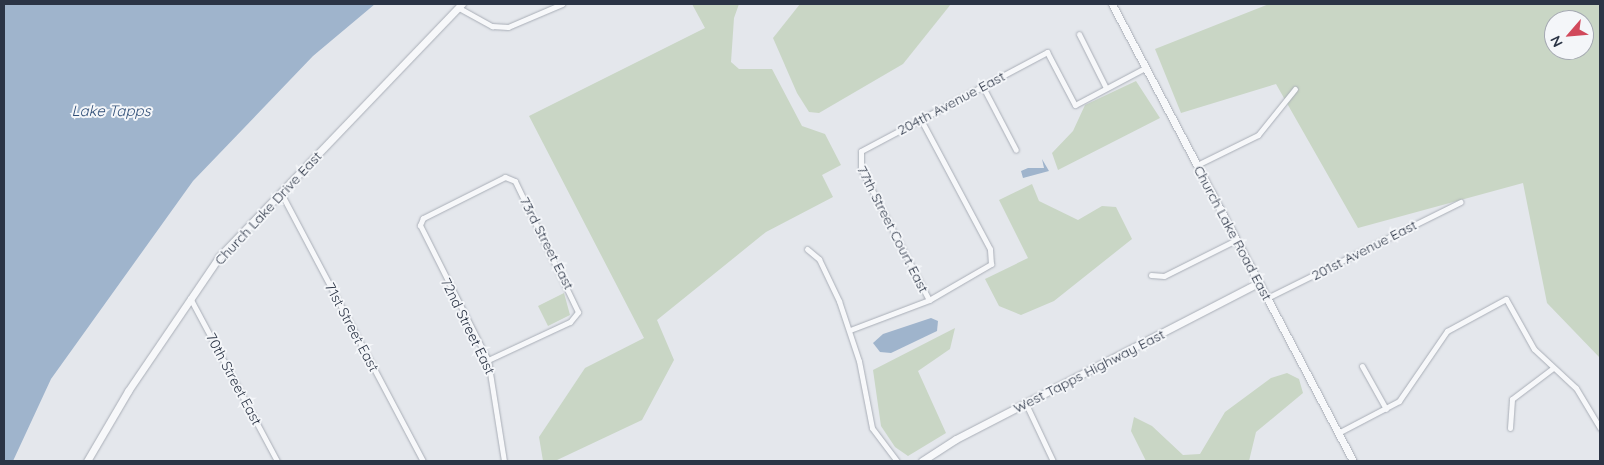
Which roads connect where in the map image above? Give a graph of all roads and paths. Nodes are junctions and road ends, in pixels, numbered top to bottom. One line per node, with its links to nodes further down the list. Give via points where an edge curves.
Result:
1 (562, 4): 3 (street, via 508,27 486,24)
2 (1112, 4): 5 (street, Church Lake Road East)
3 (461, 6): 14 (street, Church Lake Drive East)
4 (1079, 34): 7 (street)
5 (1145, 68): 7 (street); 12 (street, Church Lake Road East)
6 (982, 85): 7 (street, 204th Avenue East, via 1048,52 1075,105); 9 (street, 204th Avenue East); 10 (street)
7 (1106, 88)
8 (1295, 89): 12 (street, via 1258,134)
9 (921, 120): 11 (street, 204th Avenue East, via 865,149); 22 (street, via 991,259 985,270)
10 (1016, 150)
11 (858, 158): 22 (street, 77th Street Court East)
12 (1197, 165): 16 (street, Church Lake Road East)
13 (509, 178): 24 (street, 72nd Street East, via 423,218 420,225); 24 (street, 73rd Street East, via 515,181 578,312 570,322)
14 (280, 193): 20 (street, Church Lake Drive East, via 236,238); 34 (street, 71st Street East)
15 (1460, 202): 21 (street, 201st Avenue East)
16 (1236, 240): 18 (street, via 1164,276); 19 (street, Church Lake Road East)
17 (807, 249): 23 (street, via 819,259)
18 (1151, 275)
19 (1258, 282): 21 (street, Church Lake Road East); 27 (street, West Tapps Highway East)
20 (190, 298): 32 (street, Church Lake Drive East); 33 (street, 70th Street East)
21 (1267, 298): 31 (street, Church Lake Road East)
22 (929, 300): 23 (street)
23 (850, 330): 36 (street, via 872,428)
24 (488, 360): 35 (street, 72nd Street East)
25 (1362, 366): 28 (street)
26 (1553, 368): 28 (street, via 1534,350 1510,300 1498,301 1447,331 1408,392); 29 (street, via 1512,399); 30 (street, via 1576,388)
27 (1026, 404): 37 (street, West Tapps Highway East); 38 (street)
28 (1386, 409): 31 (street)
29 (1510, 428)
30 (1600, 428)
31 (1338, 433): 39 (street, Church Lake Road East)
32 (87, 461)
33 (277, 461)
34 (423, 461)
35 (504, 461)
36 (897, 461)
37 (922, 461)
38 (1054, 461)
39 (1353, 461)

